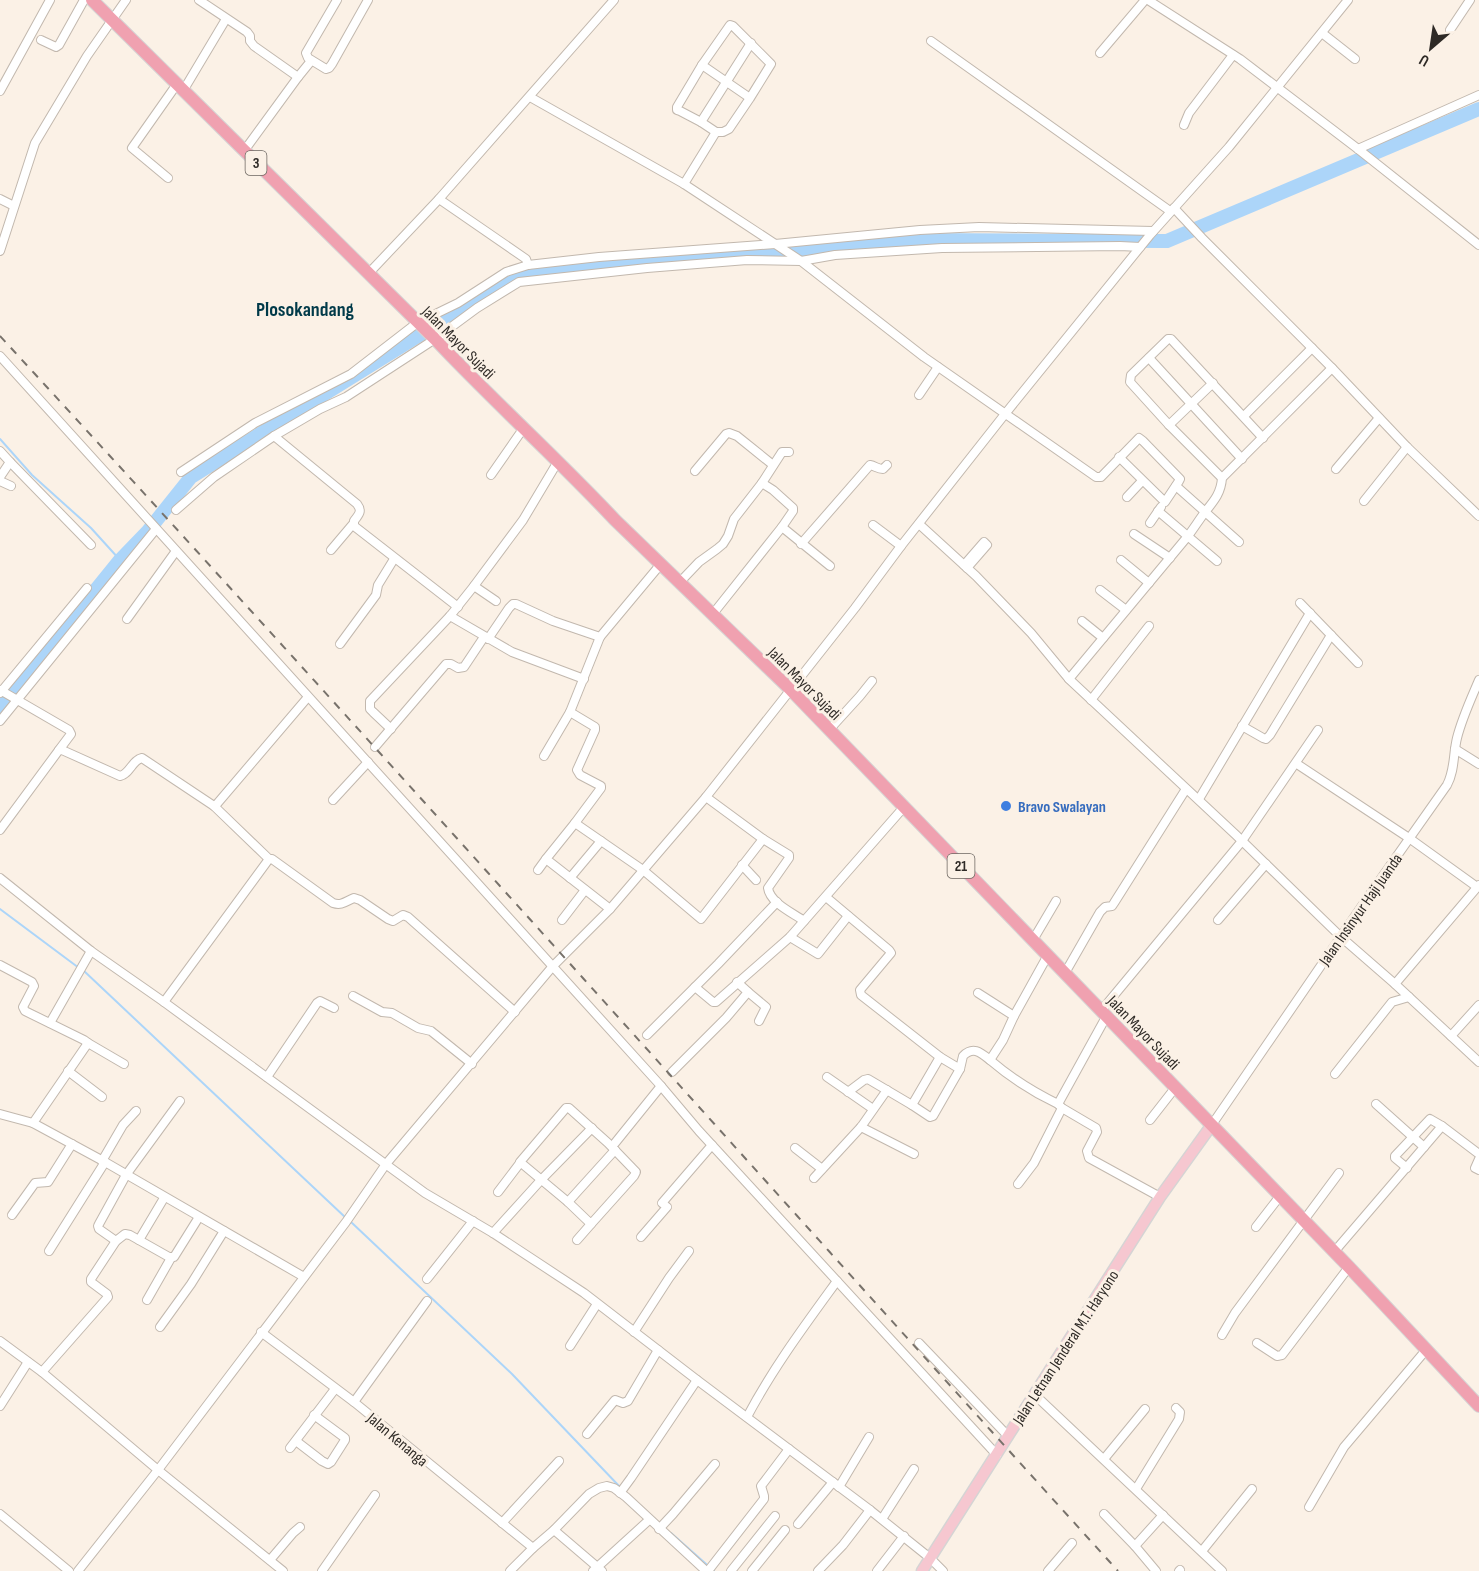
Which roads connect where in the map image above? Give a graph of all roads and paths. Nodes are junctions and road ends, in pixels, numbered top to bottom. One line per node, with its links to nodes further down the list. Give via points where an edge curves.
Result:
1 (50, 0): 28 (street)
2 (84, 0): 16 (street, via 59,45)
3 (92, 0): 13 (highway, Jalan Mayor Sujadi / 3)
4 (126, 0): 13 (street)
5 (199, 0): 12 (street)
6 (337, 0): 22 (street, via 308,48 306,56)
7 (368, 0): 22 (street, via 329,68)
8 (614, 0): 30 (street)
9 (1147, 0): 19 (street); 20 (street)
10 (1470, 0): 14 (street)
11 (1343, 2): 15 (street)
12 (226, 19): 24 (street, via 248,32 254,46); 27 (street)
13 (113, 20): 27 (highway, Jalan Mayor Sujadi / 3); 41 (street, via 35,143)
14 (1450, 30)
15 (1322, 33): 21 (street); 26 (street)
16 (41, 40)
17 (931, 41): 42 (street)
18 (751, 43): 23 (street, via 729,26); 25 (street); 31 (street, via 771,64)
19 (1100, 53)
20 (1233, 55): 26 (street); 33 (street)
21 (1355, 59)
22 (312, 61): 24 (street)
23 (702, 65): 25 (street); 32 (street, via 677,107)
24 (298, 77): 36 (street)
25 (726, 82): 31 (street); 32 (street)
26 (1277, 87): 35 (street); 42 (street)
27 (180, 88): 36 (highway, Jalan Mayor Sujadi / 3); 37 (street, via 132,148)
28 (0, 91)
29 (1479, 95): 35 (street)
30 (530, 97): 38 (street); 40 (street)
31 (750, 98): 34 (street, via 729,129)
32 (701, 122): 34 (street)
33 (1184, 125)
34 (716, 132): 38 (street)
35 (1359, 149): 46 (street)
36 (244, 151): 51 (highway, Jalan Mayor Sujadi / 3)
37 (168, 178)
38 (684, 184): 45 (street)
39 (0, 199): 41 (street)
40 (439, 199): 50 (street, via 526,259); 51 (street)
41 (14, 206): 43 (street)
42 (1172, 209): 44 (street); 54 (street)
43 (3, 228): 48 (street)
44 (1152, 233): 45 (street, via 979,228); 47 (street)
45 (776, 245): 49 (street); 50 (street)
46 (1479, 245)
47 (1141, 247): 49 (street, via 942,248); 62 (street)
48 (0, 251)
49 (799, 260): 53 (street, via 747,260 519,282); 57 (street)
50 (528, 265): 52 (street, via 506,272)
51 (368, 274): 52 (highway, Jalan Mayor Sujadi / 3)
52 (419, 324): 53 (highway, Jalan Mayor Sujadi / 3); 80 (street, via 351,374 255,423)
53 (434, 338): 66 (highway, Jalan Mayor Sujadi / 21); 67 (street, via 346,397)
54 (1312, 348): 58 (street); 63 (street)
55 (0, 356): 100 (street)
56 (1149, 358): 59 (street, via 1170,339); 61 (street); 65 (street, via 1131,375 1130,382)
57 (938, 367): 60 (street); 62 (street)
58 (1332, 368): 64 (street); 68 (street)
59 (1213, 383): 61 (street); 63 (street)
60 (919, 395)
61 (1191, 404): 65 (street); 73 (street)
62 (1005, 414): 72 (street, via 1096,477 1101,477); 97 (street)
63 (1244, 416): 68 (street)
64 (1379, 418): 69 (street); 78 (street)
65 (1169, 425): 82 (street)
66 (523, 429): 75 (highway, Jalan Mayor Sujadi / 21); 81 (street)
67 (273, 436): 91 (street, via 214,477); 96 (street, via 357,504 361,509)
68 (1263, 438): 73 (street)
69 (1407, 447): 89 (street); 94 (street)
70 (0, 451): 74 (street)
71 (789, 453): 76 (street, via 782,452)
72 (1119, 457): 84 (street); 87 (street, via 1140,438 1180,479)
73 (1242, 459): 82 (street)
74 (9, 462): 83 (street); 105 (street)
75 (557, 463): 113 (highway, Jalan Mayor Sujadi / 21); 117 (street, via 523,520)
76 (773, 465): 79 (street, via 729,433); 85 (street)
77 (887, 465): 104 (street, via 880,469 870,465)
78 (1336, 469)
79 (695, 471)
80 (181, 472)
81 (491, 475)
82 (1222, 478): 93 (street, via 1219,493)
83 (0, 479): 86 (street)
84 (1142, 481): 88 (street); 90 (street)
85 (762, 483): 99 (street, via 794,508); 115 (street, via 734,519 723,544)
86 (11, 486)
87 (1176, 486): 90 (street); 93 (street)
88 (1127, 497)
89 (1364, 501)
90 (1165, 502): 92 (street)
91 (176, 510)
92 (1158, 511): 95 (street); 102 (street)
93 (1204, 512): 102 (street); 103 (street)
94 (1479, 516)
95 (1150, 523)
96 (353, 524): 107 (street); 110 (street)
97 (919, 524): 106 (street); 136 (street, via 1031,633)
98 (873, 525): 106 (street)
99 (782, 527): 104 (street); 125 (street)
100 (155, 528): 108 (street); 143 (street)
101 (1134, 534): 109 (street)
102 (1188, 536): 109 (street); 112 (street)
103 (1239, 542)
104 (801, 544): 114 (street)
105 (91, 545)
106 (902, 546): 140 (street)
107 (331, 550)
108 (176, 551): 127 (street); 142 (street)
109 (1170, 558): 116 (street)
110 (394, 559): 122 (street); 134 (street, via 376,595)
111 (1121, 560): 116 (street)
112 (1217, 561)
113 (660, 565): 115 (highway, Jalan Mayor Sujadi / 21); 131 (street)
114 (830, 566)
115 (679, 583): 125 (highway, Jalan Mayor Sujadi / 21)
116 (1149, 583): 123 (street)
117 (474, 586): 120 (street); 122 (street)
118 (87, 588): 141 (street)
119 (1100, 590): 123 (street)
120 (496, 601)
121 (1300, 603): 124 (street)
122 (458, 607): 126 (street)
123 (1126, 610): 133 (street)
124 (1310, 613): 130 (street); 147 (street)
125 (712, 615): 140 (highway, Jalan Mayor Sujadi / 21)
126 (450, 616): 132 (street); 148 (street, via 370,701 373,712)
127 (127, 620)
128 (1082, 621): 133 (street)
129 (1149, 626): 144 (street)
130 (1331, 635): 135 (street); 147 (street, via 1270,735 1266,739)
131 (600, 637): 132 (street, via 513,604); 137 (street)
132 (486, 638): 137 (street); 148 (street, via 464,667 446,664)
133 (1103, 638): 136 (street)
134 (340, 644)
135 (1358, 663)
136 (1069, 679): 144 (street)
137 (584, 680): 145 (street)
138 (1479, 680): 152 (street, Jalan Insinyur Haji Juanda)
139 (872, 681): 149 (street)
140 (791, 690): 149 (highway, Jalan Mayor Sujadi / 21); 159 (street)
141 (2, 691): 143 (street)
142 (308, 697): 155 (street); 162 (street)
143 (16, 698): 146 (street); 153 (street, via 69,730 71,734)
144 (1091, 700): 158 (street)
145 (570, 712): 154 (street); 164 (street, via 595,727 577,770 601,786)
146 (0, 720)
147 (1242, 726): 160 (street)
148 (391, 729): 151 (street)
149 (829, 730): 163 (highway, Jalan Mayor Sujadi / 21)
150 (1318, 730): 156 (street)
151 (375, 747)
152 (1455, 749): 157 (street); 166 (street, Jalan Insinyur Haji Juanda, via 1447,784)
153 (59, 750): 162 (street, via 120,776 142,758); 165 (street)
154 (544, 756)
155 (368, 762): 161 (street); 195 (street)
156 (1297, 764): 166 (street); 169 (street)
157 (1479, 765)
158 (1186, 789): 160 (street); 196 (street, via 1112,906 1100,912)
159 (706, 797): 167 (street); 175 (street)
160 (1199, 799): 169 (street)
161 (333, 800)
162 (214, 806): 170 (street)
163 (904, 807): 181 (street); 191 (highway, Jalan Mayor Sujadi / 21)
164 (575, 823): 168 (street); 171 (street)
165 (0, 830)
166 (1409, 838): 179 (street); 190 (street, Jalan Insinyur Haji Juanda)
167 (763, 839): 173 (street); 183 (street, via 789,855 768,888)
168 (601, 841): 175 (street); 177 (street)
169 (1242, 841): 172 (street); 208 (street)
170 (270, 859): 204 (street); 207 (street, via 333,903 344,904 354,898 393,921 403,915 408,917)
171 (546, 859): 174 (street); 177 (street)
172 (1266, 864): 187 (street); 190 (street)
173 (742, 865): 175 (street, via 701,919); 178 (street)
174 (537, 870)
175 (643, 870): 184 (street)
176 (0, 878): 192 (street)
177 (570, 878): 180 (street)
178 (756, 880)
179 (1478, 886): 198 (street)
180 (585, 890): 184 (street); 186 (street)
181 (826, 897): 185 (street); 188 (street)
182 (1056, 901): 191 (street)
183 (777, 902): 188 (street); 199 (street)
184 (610, 909): 195 (street)
185 (848, 916): 189 (street, via 818,954); 215 (street, via 891,953 860,990 861,995)
186 (562, 920)
187 (1218, 920)
188 (804, 921): 189 (street)
189 (790, 937): 197 (street)
190 (1341, 937): 198 (street); 240 (street, Jalan Insinyur Haji Juanda)
191 (1033, 940): 193 (highway, Jalan Mayor Sujadi / 21)
192 (91, 951): 204 (street); 211 (street)
193 (1048, 956): 196 (highway, Jalan Mayor Sujadi / 21); 209 (street)
194 (0, 965): 211 (street, via 32,982 34,986 24,1009)
195 (553, 966): 207 (street); 226 (street)
196 (1065, 973): 208 (highway, Jalan Mayor Sujadi / 21)
197 (737, 982): 199 (street, via 716,1002); 200 (street)
198 (1395, 984): 203 (street)
199 (695, 987): 212 (street)
200 (748, 992): 210 (street, via 766,1007); 222 (street)
201 (978, 993): 209 (street)
202 (353, 996): 219 (street, via 431,1031)
203 (1409, 997): 213 (street); 223 (street, via 1392,1002)
204 (164, 1002): 224 (street)
205 (1479, 1005): 213 (street)
206 (334, 1008): 224 (street, via 317,1003)
207 (515, 1012): 219 (street)
208 (1103, 1014): 227 (highway, Jalan Mayor Sujadi / 21); 234 (street)
209 (1014, 1016): 216 (street)
210 (759, 1021)
211 (50, 1023): 214 (street)
212 (648, 1035)
213 (1451, 1036): 217 (street)
214 (88, 1043): 218 (street); 221 (street)
215 (940, 1058): 220 (street); 233 (street)
216 (990, 1060): 220 (street, via 972,1050 963,1056); 234 (street)
217 (1479, 1062)
218 (124, 1064)
219 (472, 1064): 255 (street)
220 (960, 1069): 233 (street, via 932,1117)
221 (68, 1071): 230 (street); 239 (street)
222 (672, 1072)
223 (1335, 1074)
224 (267, 1077): 255 (street)
225 (828, 1077): 229 (street)
226 (662, 1086): 246 (street); 247 (street)
227 (1175, 1088): 238 (street); 240 (highway, Jalan Mayor Sujadi / 21)
228 (887, 1090): 229 (street, via 868,1079); 233 (street); 235 (street)
229 (848, 1092): 235 (street)
230 (102, 1097)
231 (180, 1101): 260 (street)
232 (1376, 1104): 244 (street)
233 (912, 1105)
234 (1060, 1106): 263 (street, via 1034,1163); 266 (street, via 1096,1128 1087,1151 1089,1158)
235 (873, 1109): 242 (street)
236 (136, 1111): 253 (street, via 123,1125)
237 (0, 1114): 239 (street)
238 (1150, 1120)
239 (33, 1123): 245 (street)
240 (1211, 1126): 265 (highway, Jalan Mayor Sujadi / 21); 266 (main road, Jalan Letnan Jenderal M.T. Haryono)
241 (1442, 1126): 244 (street, via 1430,1119); 248 (street); 251 (street)
242 (861, 1127): 250 (street); 257 (street)
243 (592, 1128): 247 (street); 254 (street, via 566,1108); 262 (street)
244 (1413, 1136): 248 (street); 256 (street, via 1395,1156)
245 (72, 1144): 253 (street); 269 (street, via 48,1182 34,1183)
246 (712, 1145): 277 (street, via 659,1200 667,1207); 288 (street)
247 (615, 1147): 268 (street); 273 (street, via 636,1174)
248 (1424, 1147): 256 (street)
249 (795, 1148): 257 (street)
250 (914, 1154)
251 (1479, 1154)
252 (1479, 1160): 258 (street, via 1475,1168)
253 (103, 1162): 260 (street); 281 (street)
254 (520, 1163): 262 (street); 264 (street)
255 (386, 1164): 271 (street); 286 (street)
256 (1407, 1167): 283 (street)
257 (822, 1169): 261 (street)
258 (1479, 1170)
259 (1339, 1173): 272 (street)
260 (126, 1175): 267 (street); 280 (street, via 98,1226)
261 (814, 1178)
262 (541, 1180): 268 (street); 276 (street)
263 (1018, 1184)
264 (498, 1192)
265 (1280, 1196): 272 (highway, Jalan Mayor Sujadi / 21); 274 (street)
266 (1160, 1197): 306 (main road, Jalan Letnan Jenderal M.T. Haryono)
267 (164, 1198): 270 (street); 278 (street)
268 (568, 1202): 273 (street)
269 (12, 1215)
270 (199, 1217): 275 (street); 284 (street)
271 (473, 1221): 276 (street); 287 (street)
272 (1304, 1221): 283 (highway, Jalan Mayor Sujadi / 21); 295 (street)
273 (591, 1224): 279 (street)
274 (1256, 1227)
275 (224, 1231): 286 (street); 292 (street)
276 (494, 1233): 291 (street)
277 (641, 1237)
278 (140, 1240): 280 (street, via 125,1234); 284 (street)
279 (577, 1240)
280 (116, 1241): 303 (street, via 91,1279 108,1297)
281 (49, 1251)
282 (689, 1251): 294 (street)
283 (1334, 1252): 285 (highway, Jalan Mayor Sujadi / 21)
284 (171, 1258): 289 (street)
285 (1349, 1267): 298 (street, via 1282,1354 1277,1356); 301 (highway, Jalan Mayor Sujadi / 21)
286 (304, 1277): 293 (street)
287 (427, 1279)
288 (837, 1281): 313 (street, via 764,1384); 318 (street)
289 (147, 1300)
290 (428, 1301): 307 (street)
291 (597, 1304): 294 (street); 299 (street)
292 (160, 1327)
293 (261, 1332): 305 (street, Jalan Kenanga); 323 (street)
294 (634, 1332): 300 (street)
295 (1222, 1335)
296 (0, 1341): 302 (street)
297 (920, 1343): 315 (street)
298 (1257, 1343)
299 (570, 1346)
300 (658, 1350): 304 (street); 314 (street, via 628,1401 615,1400)
301 (1426, 1350): 309 (highway, Jalan Mayor Sujadi / 21); 329 (street, via 1344,1447)
302 (28, 1362): 303 (street); 308 (street)
303 (42, 1372): 323 (street)
304 (697, 1380): 313 (street); 327 (street)
305 (335, 1389): 307 (street, Jalan Kenanga); 312 (street)
306 (1035, 1395): 315 (main road, Jalan Letnan Jenderal M.T. Haryono); 319 (street)
307 (354, 1402): 337 (street, Jalan Kenanga)
308 (0, 1406)
309 (1479, 1406)
310 (1176, 1408): 325 (street, via 1179,1419)
311 (1144, 1409): 319 (street)
312 (314, 1415): 312 (street, via 293,1444 328,1464 345,1438)
313 (747, 1416): 317 (street)
314 (587, 1434)
315 (1008, 1436): 318 (main road, Jalan Letnan Jenderal M.T. Haryono)
316 (869, 1437): 324 (street)
317 (789, 1449): 324 (street); 350 (street, via 761,1486 764,1499)
318 (997, 1455): 348 (main road, Jalan Letnan Jenderal M.T. Haryono)
319 (1104, 1459): 325 (street)
320 (559, 1461): 337 (street)
321 (715, 1464): 340 (street)
322 (914, 1469): 335 (street)
323 (158, 1470): 349 (street); 354 (street)
324 (836, 1485): 330 (street); 338 (street)
325 (1136, 1489): 333 (street)
326 (1252, 1489): 347 (street)
327 (622, 1490): 336 (street); 341 (street, via 599,1488)
328 (375, 1496): 355 (street)
329 (1309, 1507)
330 (870, 1510): 335 (street); 359 (street)
331 (0, 1514): 353 (street)
332 (1104, 1514): 345 (street)
333 (1163, 1515): 345 (street); 347 (street)
334 (775, 1516): 357 (street)
335 (882, 1519): 343 (street)
336 (649, 1520): 340 (street); 352 (street)
337 (502, 1523): 346 (street, Jalan Kenanga)
338 (798, 1524)
339 (300, 1527): 349 (street)
340 (659, 1528): 350 (street)
341 (554, 1530): 346 (street); 352 (street)
342 (785, 1530): 358 (street)
343 (904, 1536): 348 (street); 360 (street)
344 (1072, 1543): 363 (street)
345 (1135, 1546): 364 (street)
346 (533, 1548): 356 (street)
347 (1202, 1551): 365 (street)
348 (930, 1558): 361 (main road, Jalan Letnan Jenderal M.T. Haryono); 362 (street)
349 (270, 1560): 351 (street)
350 (709, 1569)
351 (281, 1570)
352 (597, 1570)
353 (69, 1571)
354 (78, 1571)
355 (322, 1571)
356 (510, 1571)
357 (731, 1571)
358 (752, 1571)
359 (818, 1571)
360 (877, 1571)
361 (922, 1571)
362 (944, 1571)
363 (1048, 1571)
364 (1156, 1571)
365 (1222, 1571)

